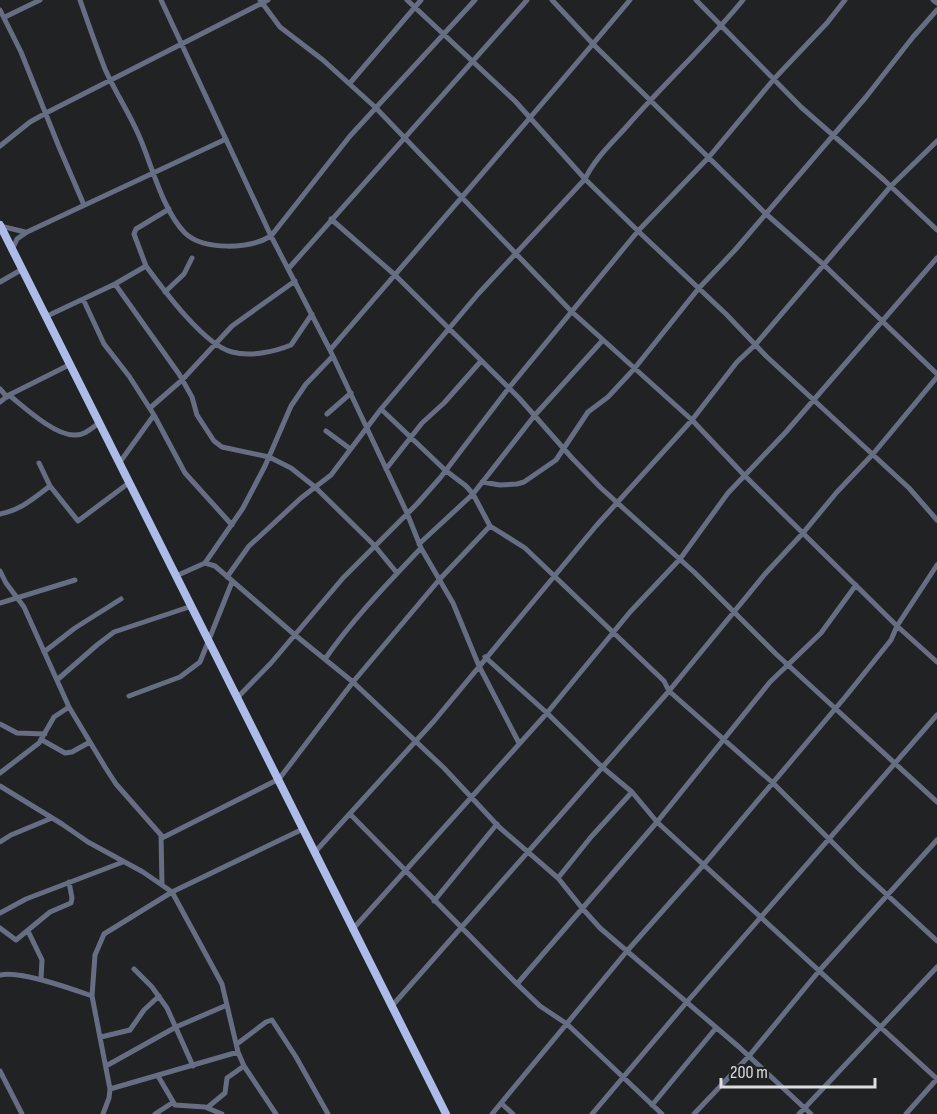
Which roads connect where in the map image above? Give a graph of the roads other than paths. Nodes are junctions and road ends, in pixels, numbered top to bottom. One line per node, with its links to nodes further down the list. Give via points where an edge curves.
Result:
1 (40, 0): 19 (street)
2 (80, 0): 26 (street)
3 (161, 0): 22 (street)
4 (407, 0): 16 (street)
5 (421, 0): 16 (street)
6 (475, 0): 21 (street)
7 (527, 0): 24 (street)
8 (552, 0): 23 (street)
9 (630, 0): 23 (street)
10 (696, 0): 20 (street)
11 (743, 0): 20 (street)
12 (845, 0): 25 (street)
13 (933, 0): 15 (street)
14 (263, 1): 22 (street); 27 (street, via 285,31)
15 (937, 3)
16 (415, 7): 21 (street); 27 (street)
17 (0, 10): 19 (street)
18 (937, 10): 32 (street)
19 (5, 17): 30 (street)
20 (721, 26): 25 (street); 28 (street)
21 (443, 34): 24 (street); 29 (street)
22 (182, 45): 26 (street); 33 (street)
23 (594, 45): 28 (street); 31 (street)
24 (471, 61): 31 (street); 34 (street)
25 (774, 79): 32 (street); 37 (street)
26 (111, 80): 30 (street); 38 (street)
27 (350, 83): 29 (street)
28 (651, 99): 37 (street); 39 (street, via 594,163)
29 (375, 108): 34 (street); 50 (street)
30 (46, 113): 36 (street); 42 (street)
31 (532, 118): 39 (street); 41 (street)
32 (833, 135): 40 (street); 44 (street)
33 (226, 139): 38 (street); 50 (street)
34 (405, 140): 41 (street); 45 (street)
35 (937, 141): 40 (street)
36 (0, 146)
37 (709, 157): 44 (street); 48 (street)
38 (153, 171): 42 (street); 43 (street)
39 (585, 179): 48 (street); 52 (street)
40 (891, 186): 47 (street); 55 (street)
41 (461, 197): 52 (street); 59 (street)
42 (84, 205): 49 (street)
43 (169, 208): 50 (street, via 185,233 196,240 227,247); 56 (street, via 134,234)
44 (765, 213): 55 (street); 63 (street)
45 (331, 219): 57 (street); 59 (street)
46 (0, 226): 49 (street); 51 (main road)
47 (937, 230)
48 (638, 231): 63 (street); 66 (street)
49 (27, 232): 51 (street, via 17,239)
50 (271, 236): 57 (street)
51 (12, 250): 58 (main road)
52 (516, 252): 66 (street); 70 (street)
53 (192, 258): 64 (street, via 184,274)
54 (937, 258): 69 (street)
55 (824, 265): 69 (street); 73 (street)
56 (146, 266): 62 (street); 64 (street)
57 (289, 268): 60 (street)
58 (21, 270): 61 (street); 68 (main road)
59 (395, 275): 70 (street); 74 (street)
60 (295, 280): 67 (street); 72 (street, via 232,326)
61 (0, 282)
62 (115, 284): 65 (street); 79 (street)
63 (699, 288): 73 (street); 77 (street)
64 (165, 292): 72 (street)
65 (83, 299): 68 (street); 86 (street, via 104,344)
66 (571, 311): 71 (street); 81 (street)
67 (312, 314): 72 (street, via 291,345 281,349 252,354 228,351); 74 (street)
68 (45, 317): 76 (main road)
69 (883, 321): 78 (street); 84 (street)
70 (450, 330): 75 (street); 87 (street)
71 (602, 341): 77 (street); 90 (street)
72 (216, 344): 79 (street)
73 (755, 345): 84 (street); 91 (street)
74 (331, 354): 82 (street); 99 (street, via 291,406)
75 (481, 361): 81 (street); 95 (street)
76 (69, 365): 83 (street); 92 (main road)
77 (634, 369): 91 (street); 97 (street, via 588,412)
78 (937, 376): 98 (street)
79 (182, 380): 86 (street); 99 (street, via 197,415 218,445)
80 (0, 389): 83 (street)
81 (508, 389): 90 (street); 103 (street)
82 (351, 393): 88 (street); 93 (street)
83 (8, 396): 85 (street); 92 (street, via 69,435 85,433)
84 (814, 400): 98 (street); 104 (street)
85 (0, 402)
86 (150, 408): 89 (street)
87 (381, 409): 93 (street); 95 (street)
88 (327, 414)
89 (154, 415): 100 (street); 114 (street, via 185,473)
90 (536, 415): 97 (street); 106 (street)
91 (692, 420): 104 (street); 110 (street)
92 (99, 423): 100 (main road)
93 (367, 428): 96 (street); 102 (street)
94 (326, 431): 96 (street)
95 (411, 437): 102 (street); 103 (street)
96 (349, 448): 108 (street, via 338,467)
97 (564, 449): 106 (street, via 550,465 524,482); 110 (street)
98 (873, 454): 113 (street); 116 (street)
99 (269, 457): 108 (street); 114 (street)
100 (120, 462): 105 (main road)
101 (39, 463): 107 (street)
102 (386, 469): 111 (street)
103 (446, 470): 109 (street); 111 (street)
104 (744, 475): 116 (street); 119 (street)
105 (130, 483): 107 (street, via 78,521); 124 (main road)
106 (482, 483): 109 (street)
107 (50, 486): 112 (street, via 26,505)
108 (315, 487): 117 (street); 125 (street, via 249,546)
109 (473, 494): 115 (street); 118 (street)
110 (617, 502): 119 (street); 126 (street)
111 (407, 513): 117 (street); 118 (street)
112 (0, 514)
113 (937, 520)
114 (232, 525): 120 (street)
115 (490, 526): 126 (street, via 519,544); 128 (street)
116 (803, 533): 130 (street); 135 (street)
117 (374, 545): 123 (street); 138 (street)
118 (420, 546): 123 (street); 128 (street)
119 (680, 559): 135 (street); 137 (street)
120 (205, 563): 124 (street); 125 (street)
121 (937, 565): 136 (street)
122 (0, 571): 131 (street)
123 (397, 573): 142 (street)
124 (176, 576): 134 (main road)
125 (227, 577): 129 (street)
126 (555, 577): 137 (street); 141 (street)
127 (75, 579): 131 (street)
128 (439, 580): 145 (street); 147 (street)
129 (232, 582): 138 (street); 139 (street)
130 (856, 585): 136 (street); 144 (street, via 822,633)
131 (19, 598): 133 (street); 140 (street)
132 (122, 599): 140 (street)
133 (0, 603)
134 (192, 606): 139 (main road); 146 (street, via 114,632)
135 (735, 612): 144 (street); 148 (street)
136 (897, 626): 143 (street); 152 (street, via 891,640)
137 (613, 634): 148 (street, via 664,681); 153 (street)
138 (295, 635): 142 (street); 150 (street)
139 (209, 639): 149 (street, via 204,656 191,671); 150 (main road)
140 (44, 652): 146 (street)
141 (485, 657): 145 (street); 153 (street)
142 (325, 659): 147 (street)
143 (937, 662)
144 (788, 665): 152 (street); 158 (street)
145 (479, 666): 160 (street); 161 (street)
146 (57, 680): 151 (street)
147 (353, 682): 160 (street); 165 (street)
148 (669, 691): 158 (street); 163 (street)
149 (129, 696)
150 (238, 697): 165 (main road)
151 (69, 707): 156 (street, via 54,717); 159 (street)
152 (836, 708): 162 (street); 166 (street)
153 (547, 712): 161 (street); 163 (street)
154 (937, 715): 162 (street)
155 (0, 724): 156 (street, via 17,733)
156 (45, 734): 157 (street)
157 (42, 740): 159 (street, via 65,753); 164 (street)
158 (723, 740): 166 (street); 173 (street)
159 (90, 742): 176 (street, via 116,783)
160 (416, 742): 169 (street); 171 (street)
161 (519, 743): 169 (street)
162 (895, 764): 170 (street); 177 (street)
163 (602, 767): 168 (street); 181 (street)
164 (0, 773)
165 (279, 779): 175 (main road); 176 (street)
166 (773, 783): 177 (street); 183 (street)
167 (0, 786): 172 (street)
168 (632, 792): 173 (street); 185 (street)
169 (471, 797): 174 (street); 184 (street)
170 (937, 802)
171 (351, 815): 180 (street); 184 (street)
172 (52, 818): 179 (street); 182 (street)
173 (657, 822): 183 (street); 191 (street)
174 (497, 824): 181 (street); 190 (street)
175 (303, 829): 180 (main road); 188 (street)
176 (162, 838): 187 (street)
177 (830, 838): 189 (street); 193 (street)
178 (937, 840): 189 (street)
179 (0, 842)
180 (315, 852): 196 (main road)
181 (528, 853): 185 (street); 195 (street)
182 (123, 862): 186 (street); 187 (street)
183 (703, 865): 193 (street); 199 (street)
184 (405, 872): 190 (street); 196 (street)
185 (558, 878): 191 (street)
186 (69, 882): 192 (street); 197 (street, via 71,903 50,912)
187 (162, 885): 188 (street)
188 (172, 892): 206 (street, via 104,934 95,955); 209 (street, via 217,974)
189 (888, 896): 198 (street); 202 (street)
190 (434, 901): 195 (street)
191 (582, 908): 199 (street); 205 (street)
192 (0, 913)
193 (762, 916): 202 (street); 208 (street)
194 (0, 928): 197 (street, via 15,941)
195 (460, 928): 205 (street); 210 (street)
196 (352, 930): 210 (main road)
197 (28, 931): 204 (street, via 42,960)
198 (937, 941)
199 (627, 951): 208 (street); 211 (street)
200 (937, 967): 213 (street)
201 (134, 969): 207 (street)
202 (819, 971): 213 (street); 218 (street)
203 (0, 975): 204 (street)
204 (42, 979): 206 (street)
205 (517, 984): 211 (street)
206 (92, 996): 215 (street)
207 (159, 996): 212 (street); 215 (street, via 130,1030)
208 (686, 1002): 214 (street); 224 (street)
209 (227, 1005): 212 (street); 216 (street)
210 (392, 1006): 238 (main road)
211 (567, 1024): 224 (street); 228 (street)
212 (176, 1027): 219 (street); 220 (street)
213 (879, 1027): 225 (street); 231 (street)
214 (716, 1028): 218 (street); 229 (street)
215 (101, 1037): 219 (street)
216 (237, 1044): 217 (street); 237 (street, via 272,1020)
217 (238, 1052): 220 (street); 221 (street)
218 (749, 1056): 231 (street); 243 (street)
219 (106, 1066): 226 (street)
220 (193, 1066): 223 (street)
221 (244, 1066): 230 (street, via 227,1078 225,1093); 236 (street)
222 (0, 1071): 232 (street)
223 (158, 1076): 226 (street); 227 (street)
224 (624, 1077): 229 (street); 241 (street)
225 (937, 1079): 246 (street)
226 (110, 1089): 233 (street)
227 (172, 1103): 230 (street); 234 (street)
228 (502, 1104): 239 (street); 240 (street)
229 (652, 1105): 242 (street)
230 (208, 1107): 235 (street)
231 (805, 1108): 244 (street); 245 (street)
232 (22, 1114)
233 (104, 1114)
234 (155, 1114)
235 (222, 1114)
236 (276, 1114)
237 (328, 1114)
238 (446, 1114)
239 (492, 1114)
240 (513, 1114)
241 (592, 1114)
242 (662, 1114)
243 (694, 1114)
244 (799, 1114)
245 (811, 1114)
246 (906, 1114)

